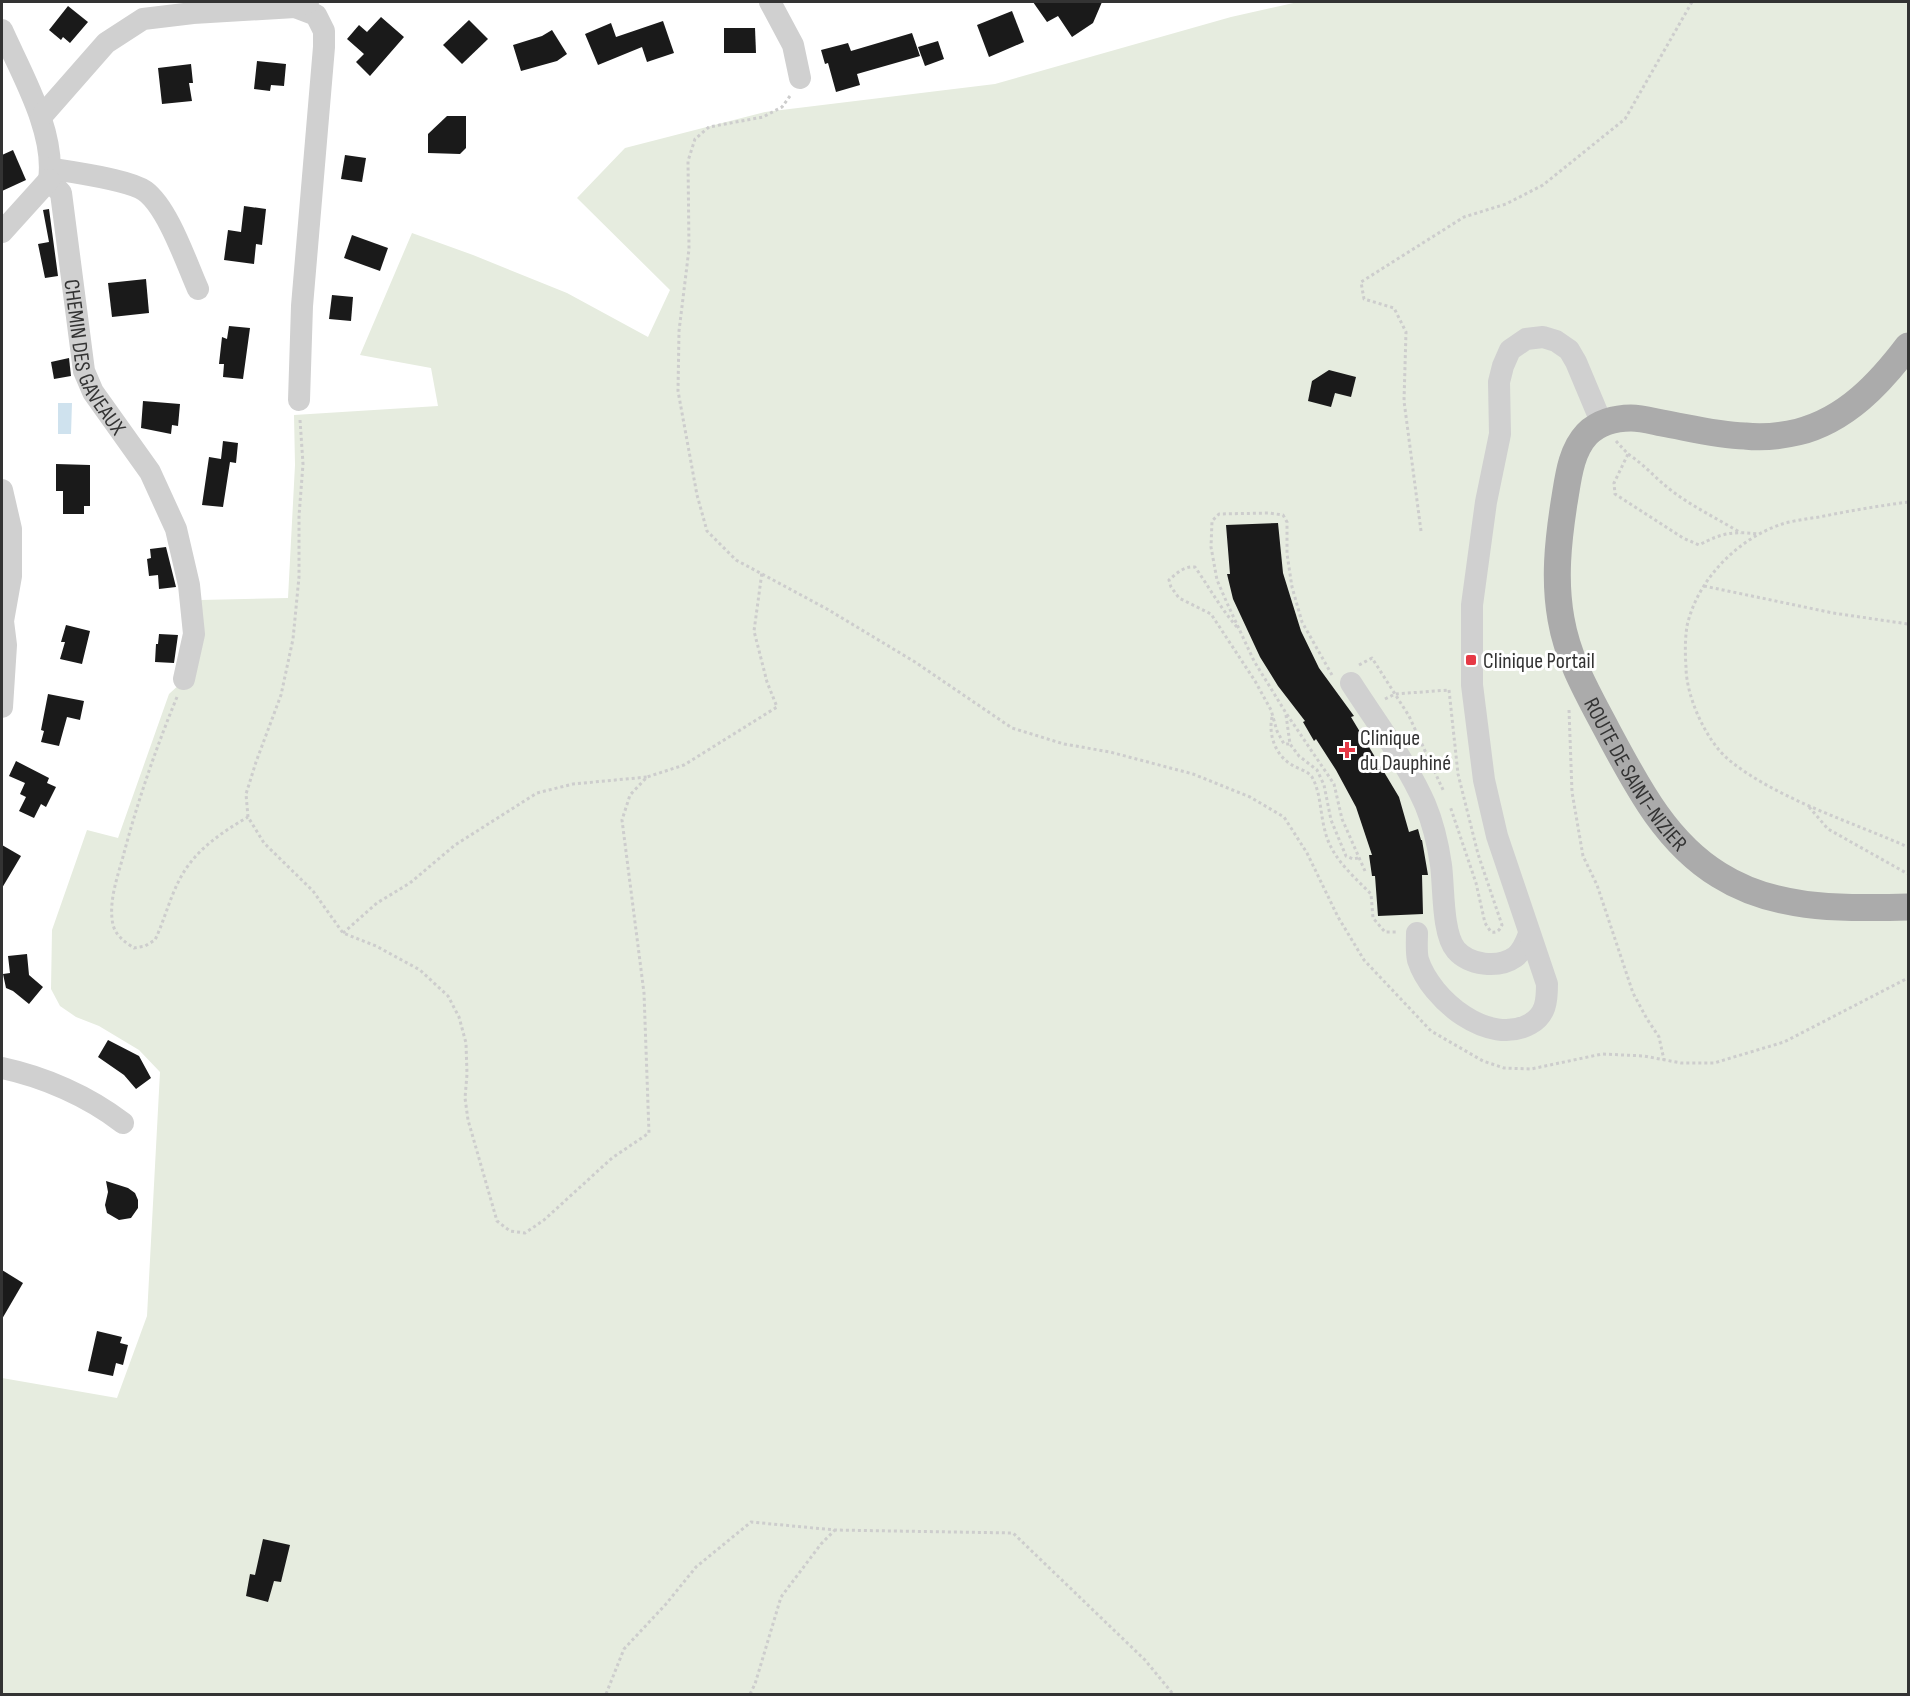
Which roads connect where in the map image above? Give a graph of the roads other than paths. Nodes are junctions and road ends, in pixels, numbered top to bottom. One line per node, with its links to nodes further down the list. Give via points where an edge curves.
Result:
1 (770, 2): 4 (street, via 793,45)
2 (302, 4): 5 (street, via 143,19 106,43); 10 (street, via 316,15 324,31 324,47)
3 (2, 30): 5 (street, CHEMIN DES GAVEAUX)
4 (800, 78)
5 (41, 117): 6 (street, CHEMIN DES GAVEAUX)
6 (49, 174): 7 (street); 8 (street, via 122,183 144,190 161,208); 15 (street, CHEMIN DES GAVEAUX, via 61,193 84,371 93,392 150,472 176,529 189,585 194,634)
7 (2, 232)
8 (198, 289)
9 (1908, 346): 11 (main road, ROUTE DE SAINT-NIZIER, via 1861,399 1801,431 1746,436 1632,417)
10 (298, 400)
11 (1602, 424): 17 (main road, ROUTE DE SAINT-NIZIER, via 1582,440 1570,468 1556,574 1558,598 1574,666 1638,788 1687,851 1718,875 1747,890 1805,906); 19 (street, via 1569,350 1543,337 1527,339 1510,350 1498,382 1500,434 1472,605 1472,685 1495,825)
12 (2, 490): 13 (street, via 11,529 11,576)
13 (2, 622): 16 (street, via 6,645)
14 (1352, 676): 19 (street, via 1425,803 1433,825 1444,889 1447,932 1456,950 1478,962 1503,962 1522,949)
15 (184, 679)
16 (2, 707)
17 (1908, 907)
18 (1417, 933): 19 (street, via 1417,957 1437,993 1478,1023 1501,1031 1525,1027 1545,1009 1547,984)
19 (1529, 934)
20 (2, 1068): 21 (street, via 66,1090 101,1106)
21 (123, 1123)

